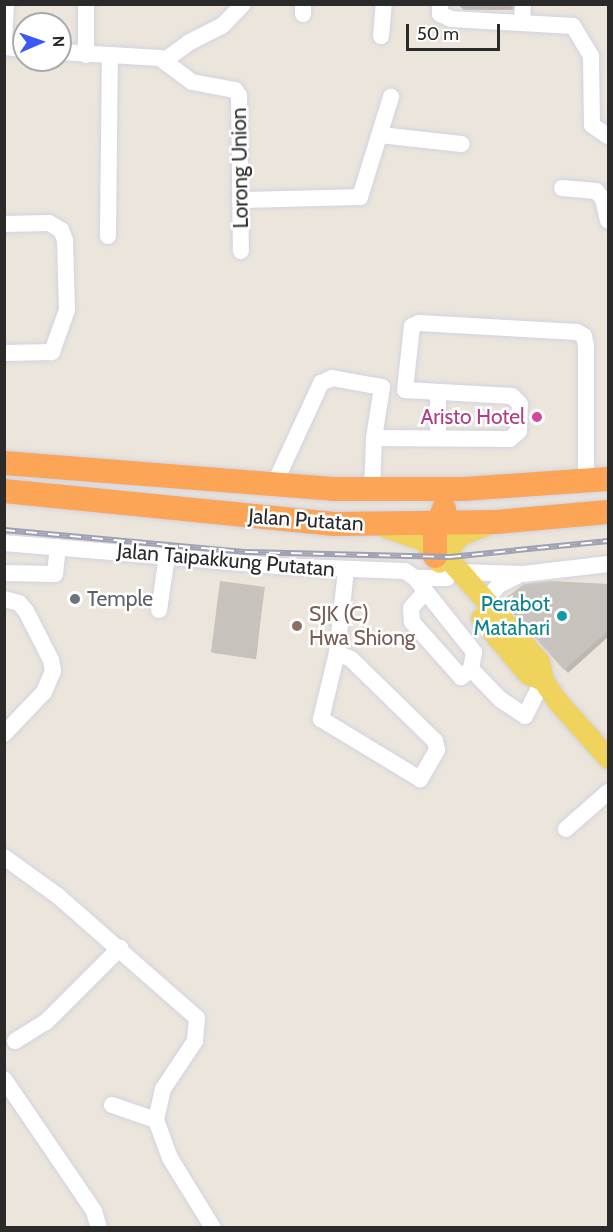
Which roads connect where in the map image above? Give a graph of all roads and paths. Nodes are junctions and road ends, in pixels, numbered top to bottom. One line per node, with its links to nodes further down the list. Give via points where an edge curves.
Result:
1 (6, 4): 8 (street)
2 (86, 4): 10 (street)
3 (243, 4): 12 (street, via 222,26)
4 (384, 4): 7 (street)
5 (440, 4): 6 (street, via 440,14 451,19)
6 (523, 13): 15 (street, via 573,26 591,56 592,125)
7 (381, 36)
8 (4, 44)
9 (72, 53): 10 (street)
10 (86, 55): 11 (street)
11 (110, 56): 12 (street); 21 (street)
12 (165, 60): 18 (street, Lorong Union, via 192,82 226,86 239,96)
13 (391, 97): 14 (street)
14 (380, 135): 16 (street); 18 (street, via 360,197)
15 (609, 136)
16 (462, 144)
17 (562, 188): 19 (street, via 596,191 603,199)
18 (240, 200): 22 (street, Lorong Union)
19 (609, 220)
20 (4, 224): 23 (street, via 49,223 61,230 65,240 67,310 52,352)
21 (108, 236)
22 (241, 251)
23 (4, 353)
24 (382, 387): 25 (street); 28 (street); 31 (street, via 326,378)
25 (405, 390): 26 (street); 30 (street, via 409,336 412,326 419,323 578,332 584,336 586,346)
26 (438, 393): 27 (street); 27 (street, via 512,396 520,404 519,431 510,439)
27 (438, 437): 28 (street)
28 (374, 438): 33 (street)
29 (4, 464): 31 (highway, Jalan Putatan)
30 (598, 480): 34 (highway, Jalan Putatan)
31 (273, 487): 32 (highway, Jalan Putatan)
32 (333, 489): 33 (highway, Jalan Putatan); 39 (highway, via 342,507)
33 (372, 489): 34 (highway, Jalan Putatan)
34 (464, 489): 38 (highway, via 453,497)
35 (4, 491): 39 (highway, Jalan Putatan)
36 (609, 512): 37 (highway, Jalan Putatan)
37 (496, 522): 38 (highway, Jalan Putatan); 49 (main road, via 468,532 452,544)
38 (436, 523): 40 (highway, Jalan Putatan); 44 (highway)
39 (334, 524): 40 (highway, Jalan Putatan)
40 (374, 524): 44 (main road, via 423,540)
41 (4, 543): 42 (street, Jalan Taipakkung Putatan)
42 (58, 547): 43 (street, Jalan Taipakkung Putatan); 47 (street, via 55,573)
43 (167, 556): 46 (street, Jalan Taipakkung Putatan); 54 (street)
44 (435, 556): 49 (main road)
45 (609, 564): 48 (street)
46 (346, 570): 50 (street, Jalan Taipakkung Putatan, via 405,571); 57 (street)
47 (4, 573)
48 (523, 574): 49 (street, Jalan Taipakkung Putatan); 53 (street, via 499,585)
49 (452, 575): 50 (street, Jalan Taipakkung Putatan); 53 (main road); 55 (main road)
50 (415, 578): 51 (street)
51 (425, 592): 56 (street); 58 (street, via 411,608 412,622 456,676 461,677)
52 (4, 599): 62 (street, via 19,603 26,611 53,671 44,692)
53 (485, 602): 59 (main road, via 539,661)
54 (159, 610)
55 (491, 630): 56 (street); 59 (main road, via 528,674)
56 (471, 647): 58 (street, via 475,655)
57 (337, 653): 57 (street, via 321,719 420,779 436,750 435,741 351,659)
58 (471, 669): 61 (street, via 500,699)
59 (543, 680): 60 (main road); 61 (street)
60 (558, 702): 61 (street); 63 (main road)
61 (525, 716)
62 (4, 734)
63 (609, 758)
64 (609, 792): 65 (street)
65 (566, 829)
66 (4, 857): 67 (street)
67 (120, 948): 68 (street, via 45,1022); 71 (street, via 197,1018 195,1041 163,1089)
68 (15, 1041)
69 (4, 1080): 72 (street, via 94,1210)
70 (112, 1105): 71 (street)
71 (156, 1120): 73 (street, via 170,1158)
72 (99, 1227)
73 (213, 1227)

